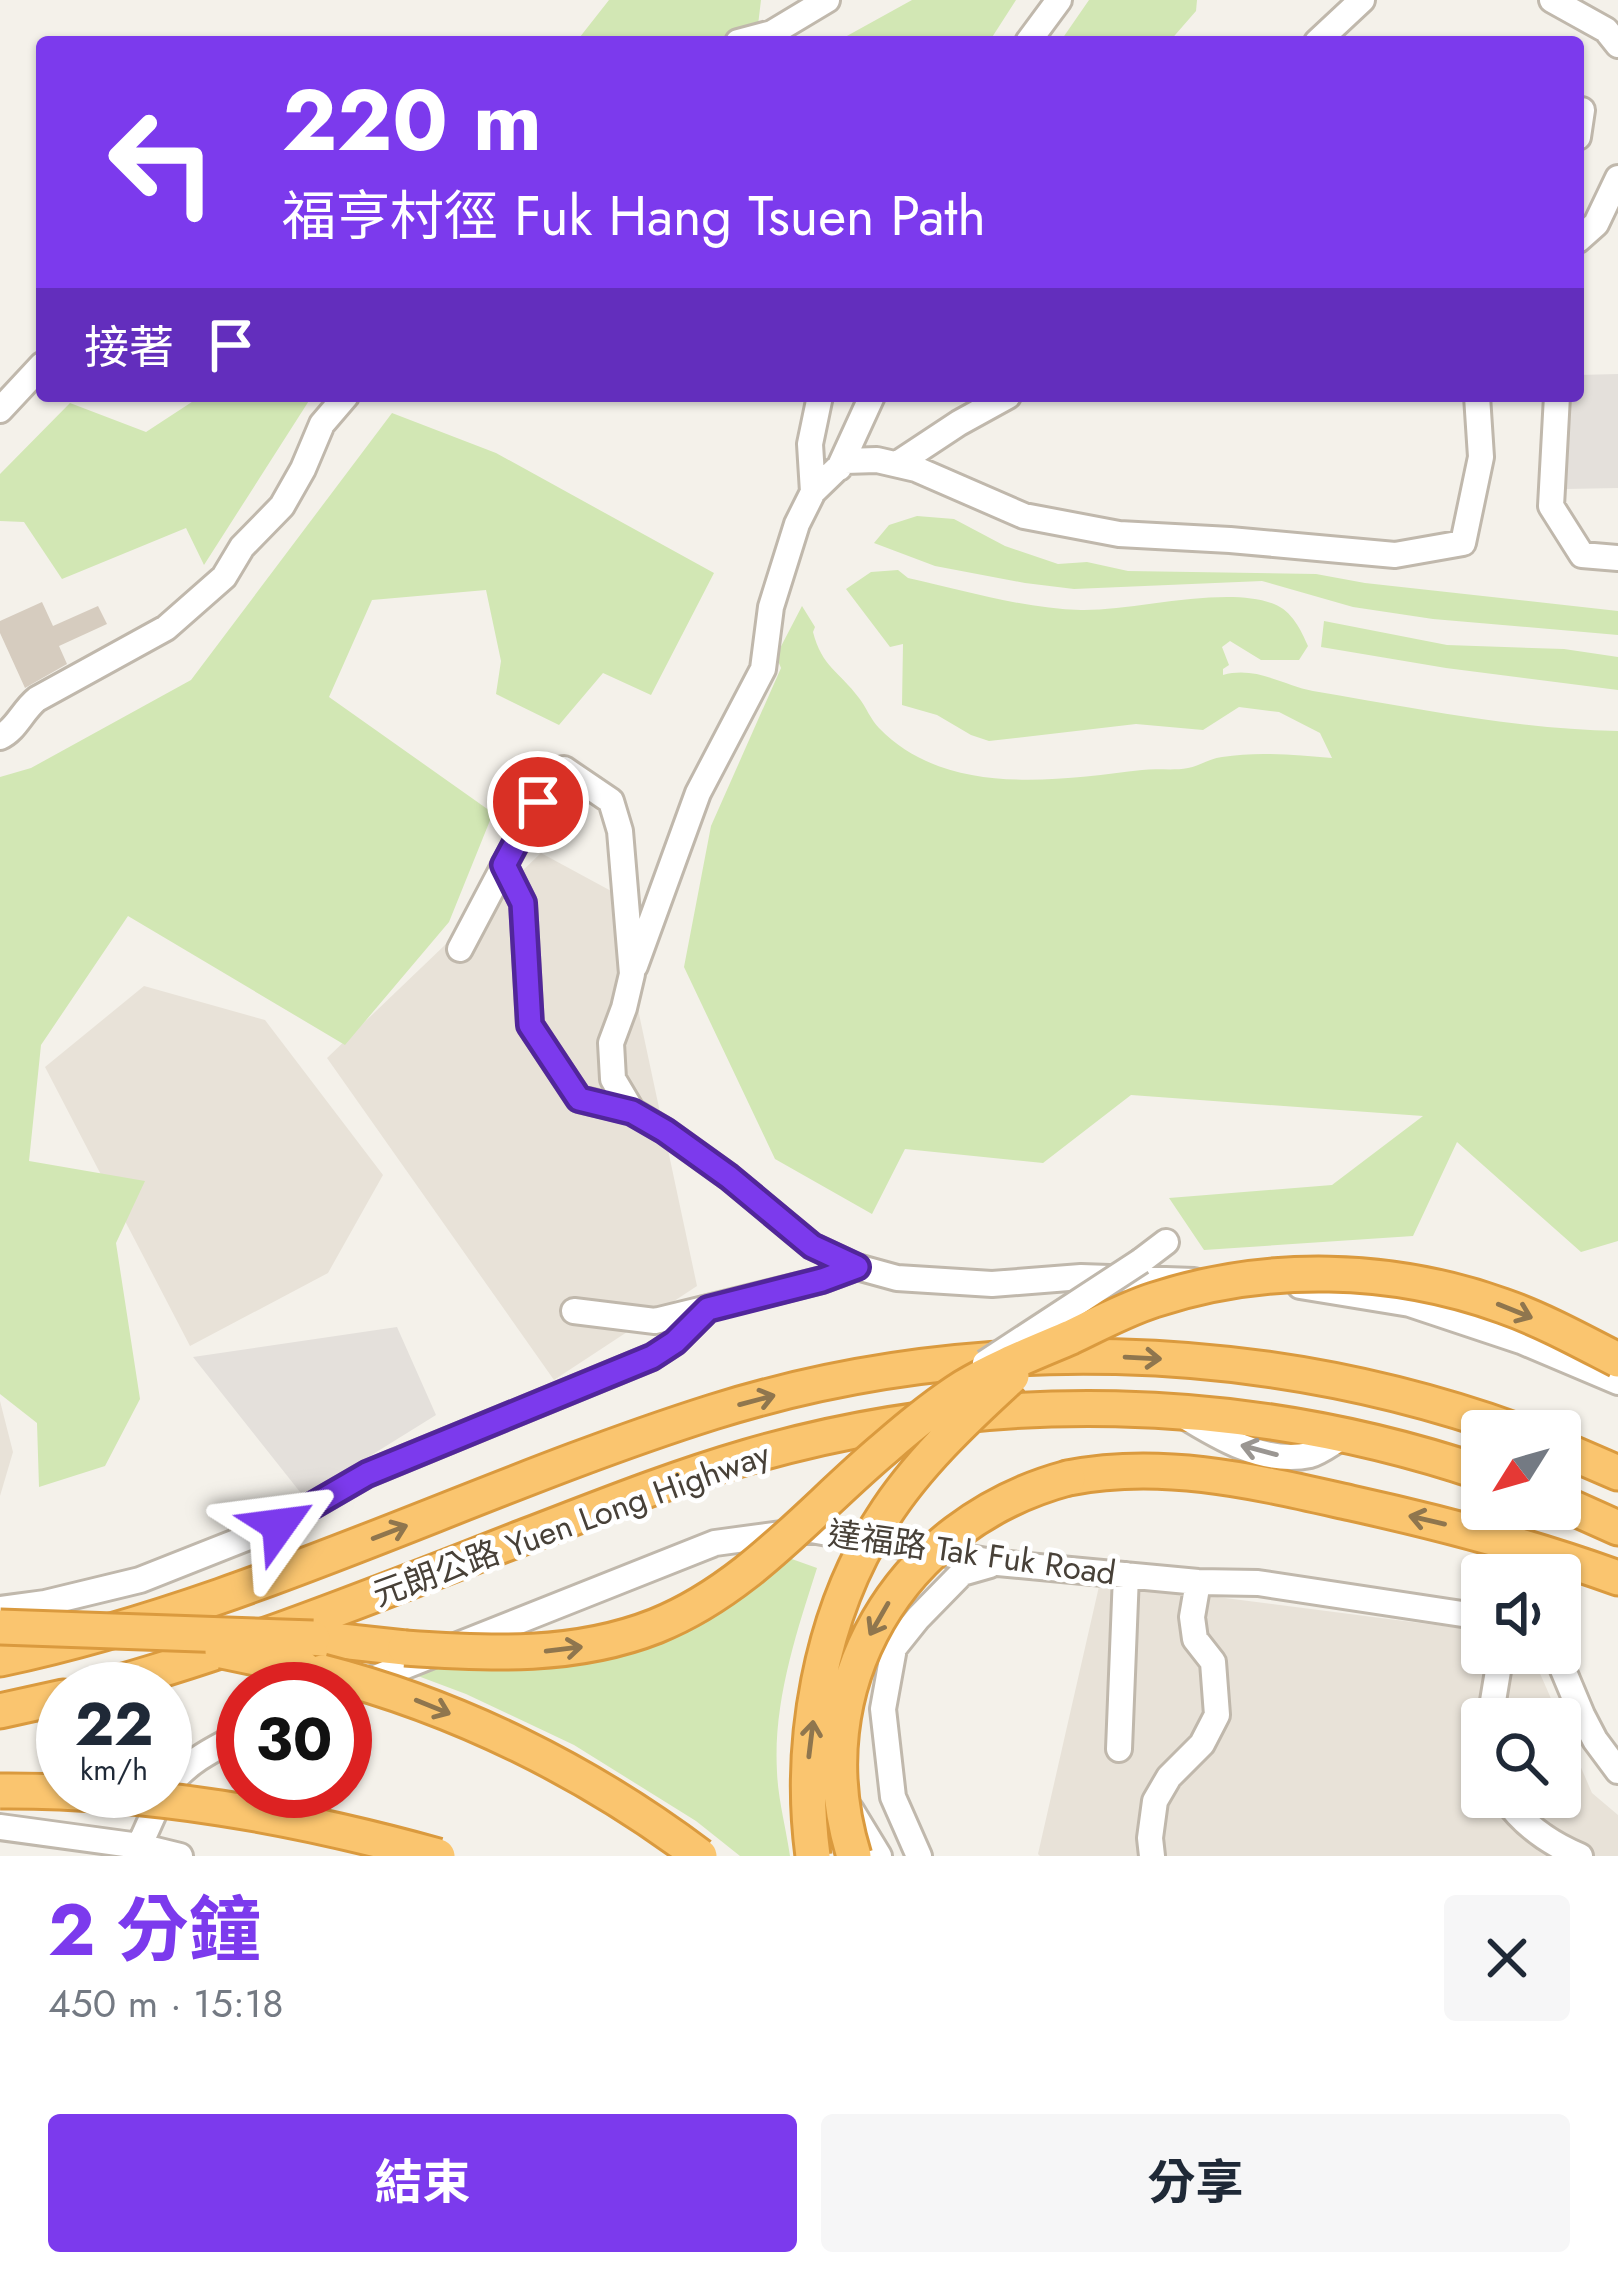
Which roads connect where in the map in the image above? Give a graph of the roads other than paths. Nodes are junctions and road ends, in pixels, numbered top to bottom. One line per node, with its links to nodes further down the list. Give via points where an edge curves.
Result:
1 (826, 0): 5 (street)
2 (1059, 0): 6 (street)
3 (1362, 0): 7 (street)
4 (1552, 0): 8 (street)
5 (761, 36)
6 (1032, 36)
7 (1323, 36)
8 (1618, 45)
9 (1618, 178): 10 (street)
10 (1584, 235)
11 (36, 371): 18 (street)
12 (341, 402): 23 (street, via 282,506 224,577 166,628 37,699)
13 (819, 402): 21 (street, via 810,444)
14 (869, 402): 20 (street)
15 (997, 402): 19 (street)
16 (1477, 402): 19 (street, via 1481,457 1463,543 1395,555 1118,535 1024,516)
17 (1557, 402): 22 (street, via 1551,506 1582,556)
18 (0, 410)
19 (897, 464): 20 (street)
20 (838, 467): 21 (street)
21 (813, 492): 26 (street, via 771,607 763,669 698,793)
22 (1618, 558)
23 (0, 737)
24 (504, 865): 25 (street); 26 (street, via 554,771 565,769 611,801); 27 (street, via 523,903 530,1025 579,1099)
25 (460, 949)
26 (632, 974): 27 (street, via 611,1043 613,1078)
27 (632, 1112): 29 (street, via 812,1246)
28 (1166, 1242): 36 (street, bridge, via 961,1379)
29 (857, 1267): 30 (street); 34 (street, via 992,1284 1082,1277 1283,1284 1410,1304)
30 (708, 1309): 31 (street, via 655,1321); 46 (street, via 652,1357 367,1474 279,1525 140,1580)
31 (574, 1311)
32 (1039, 1351): 33 (highway, one-way to 33, bridge, via 1153,1300 1314,1274 1388,1278 1473,1297); 36 (highway, bridge, via 964,1388); 67 (highway, one-way to 32, bridge, via 808,1793 817,1696 850,1580 908,1484)
33 (1618, 1360)
34 (1618, 1382)
35 (1461, 1412): 50 (highway, 元朗公路 Yuen Long Highway, one-way to 35, via 195,1605 715,1412 873,1374 996,1359 1213,1362 1353,1384)
36 (887, 1446): 49 (highway, one-way to 36, bridge, via 502,1654 613,1641 726,1588)
37 (1581, 1457): 39 (highway)
38 (1461, 1467): 51 (highway, 元朗公路 Yuen Long Highway, one-way to 51, via 1344,1436 1178,1411 987,1411 912,1421 799,1443 639,1492)
39 (1618, 1473)
40 (1581, 1511): 41 (highway)
41 (1618, 1528)
42 (998, 1563): 43 (street, 達福路 Tak Fuk Road); 53 (street, 達福路 Tak Fuk Road, via 811,1530 715,1543); 70 (street, via 962,1574 894,1648 883,1709 893,1797)
43 (1126, 1575): 45 (street, 達福路 Tak Fuk Road); 57 (street)
44 (1618, 1578): 60 (highway, one-way to 60, bridge, via 1486,1534 1234,1478 1145,1470 1067,1478 969,1521 891,1599 852,1681)
45 (1198, 1582): 47 (street, 達福路 Tak Fuk Road, via 1258,1583); 71 (street, via 1195,1639 1213,1662 1217,1715 1155,1801)
46 (0, 1609)
47 (1461, 1614)
48 (0, 1627): 49 (highway, bridge)
49 (138, 1634): 66 (highway, one-way to 66, bridge, via 343,1677 451,1714 582,1778)
50 (0, 1659)
51 (189, 1662)
52 (1565, 1674): 58 (street)
53 (372, 1679)
54 (36, 1703): 55 (highway)
55 (0, 1711)
56 (216, 1748): 63 (street, via 166,1790)
57 (1118, 1748)
58 (1618, 1771)
59 (0, 1791): 65 (highway, bridge, via 200,1804)
60 (840, 1792): 68 (highway, bridge); 69 (street)
61 (1524, 1818): 72 (street)
62 (0, 1827): 63 (street)
63 (139, 1846): 64 (street)
64 (180, 1856)
65 (438, 1856)
66 (700, 1856)
67 (813, 1856)
68 (854, 1856)
69 (880, 1856)
70 (919, 1856)
71 (1152, 1856)
72 (1580, 1856)

